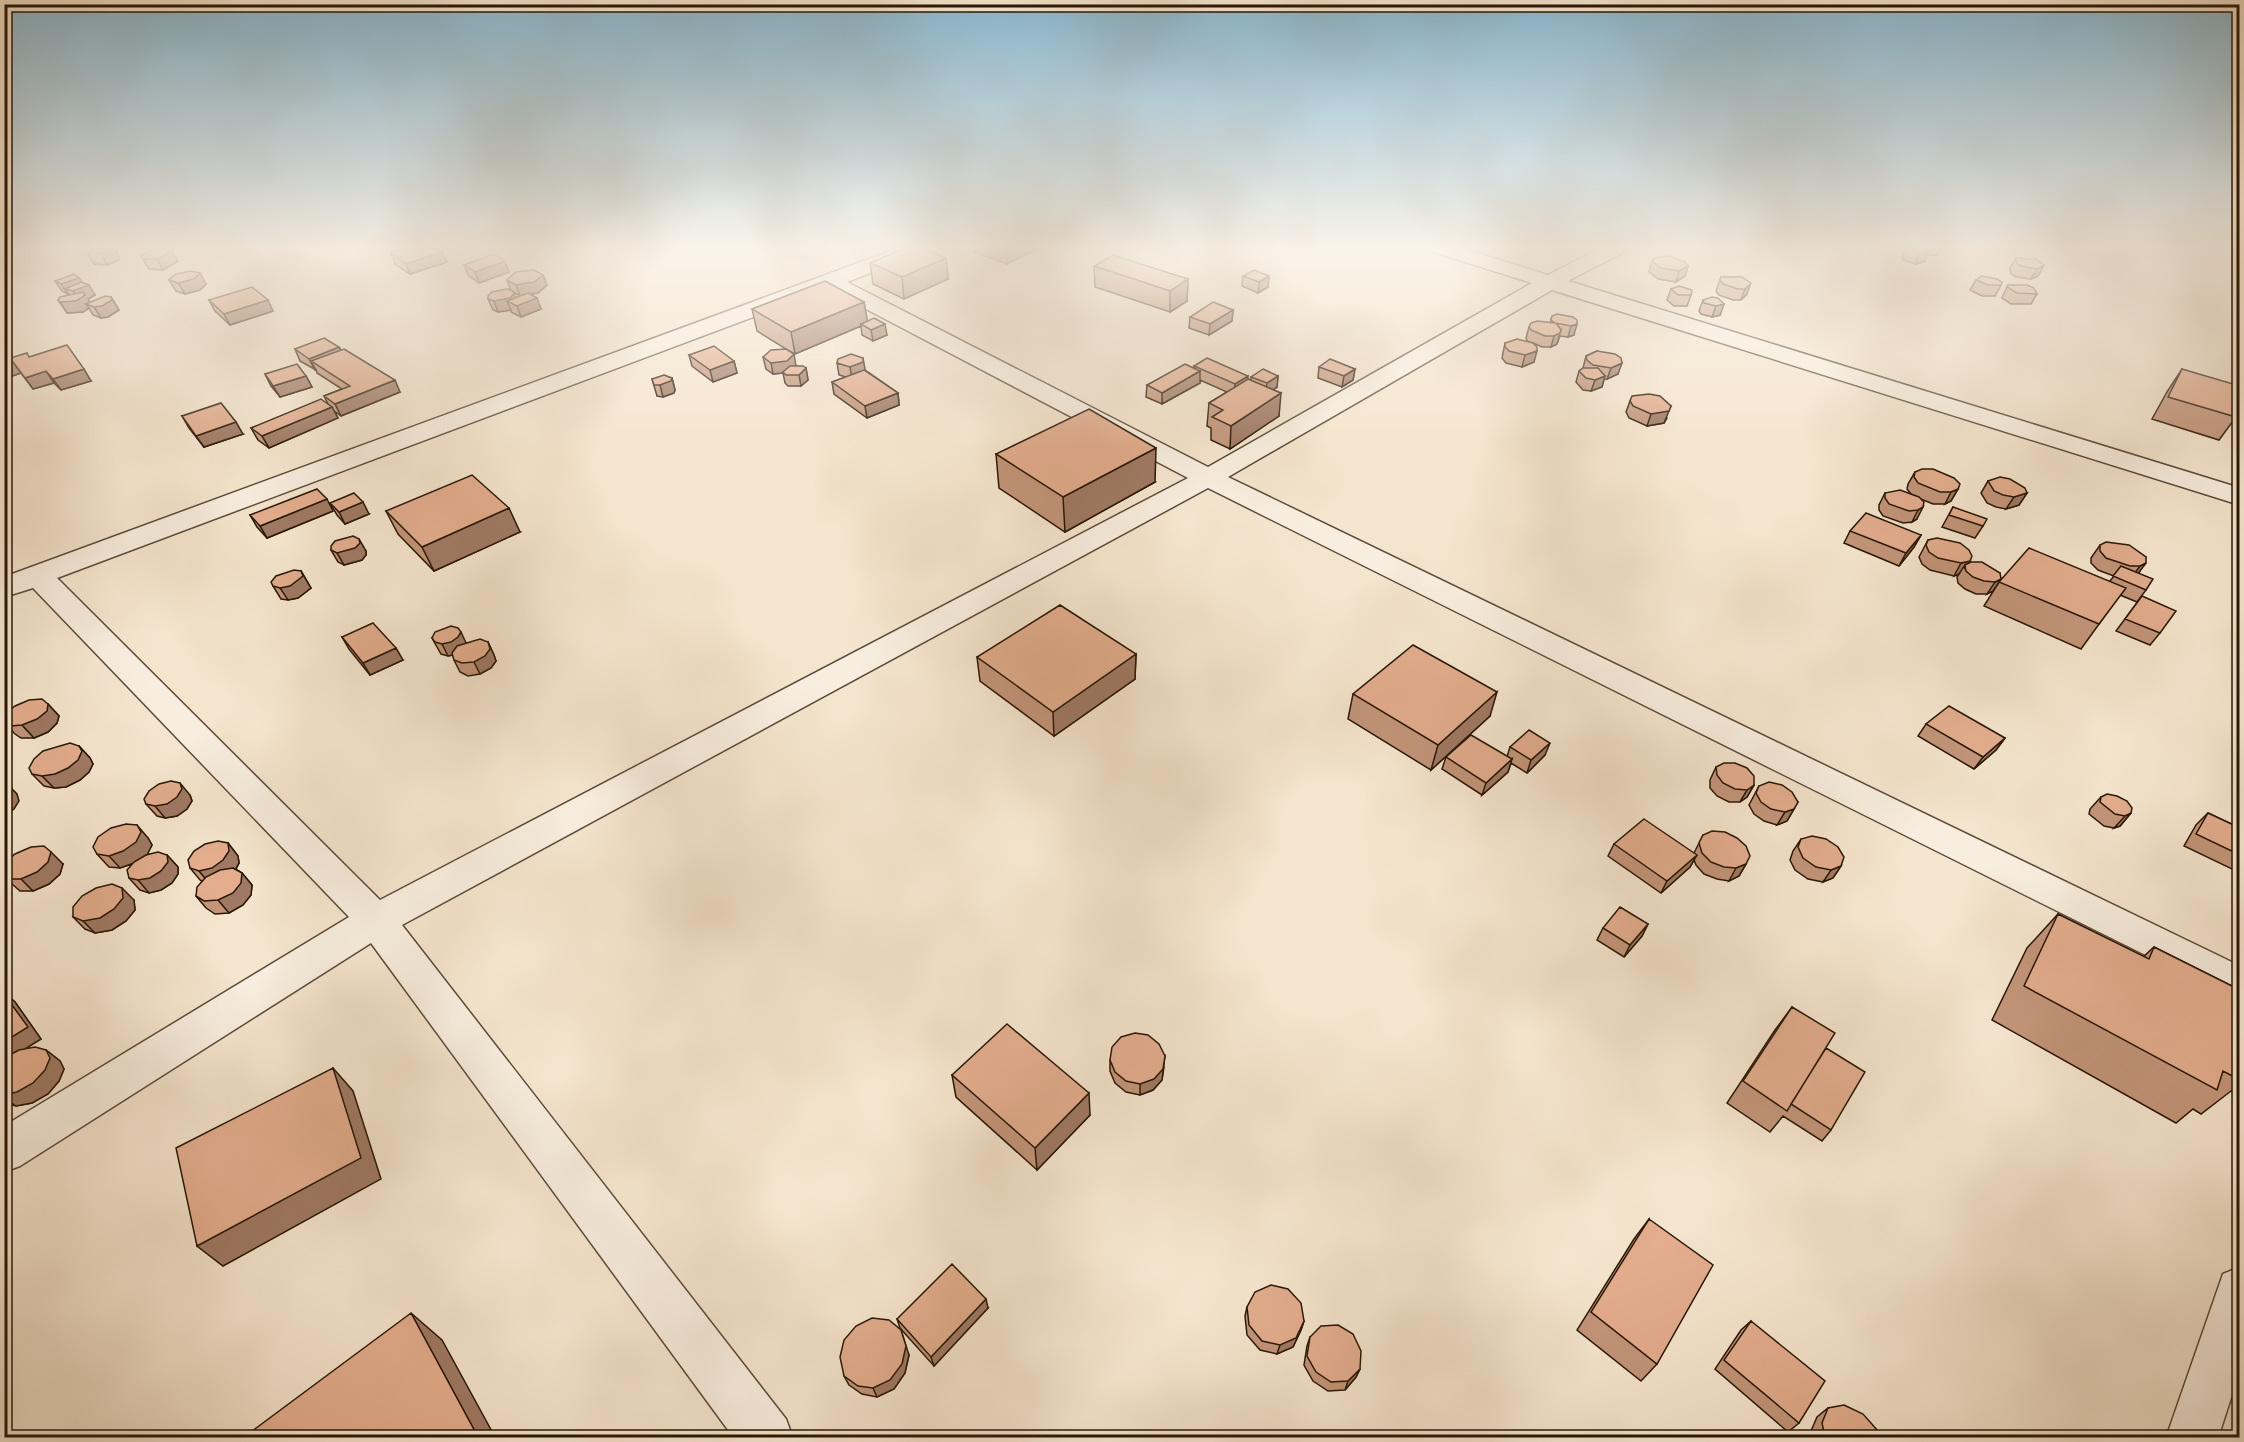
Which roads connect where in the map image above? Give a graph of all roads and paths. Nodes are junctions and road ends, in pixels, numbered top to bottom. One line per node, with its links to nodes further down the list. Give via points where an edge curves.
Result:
1 (739, 315): 7 (street)
2 (894, 315): 5 (street)
3 (1492, 315): 5 (street)
4 (1658, 315): 6 (street)
5 (1208, 477): 8 (street); 9 (street)
6 (2240, 497)
7 (21, 582): 8 (street)
8 (376, 920): 10 (street); 12 (street)
9 (2240, 985)
10 (4, 1151)
11 (2240, 1291): 13 (street)
12 (767, 1437)
13 (2192, 1437)

